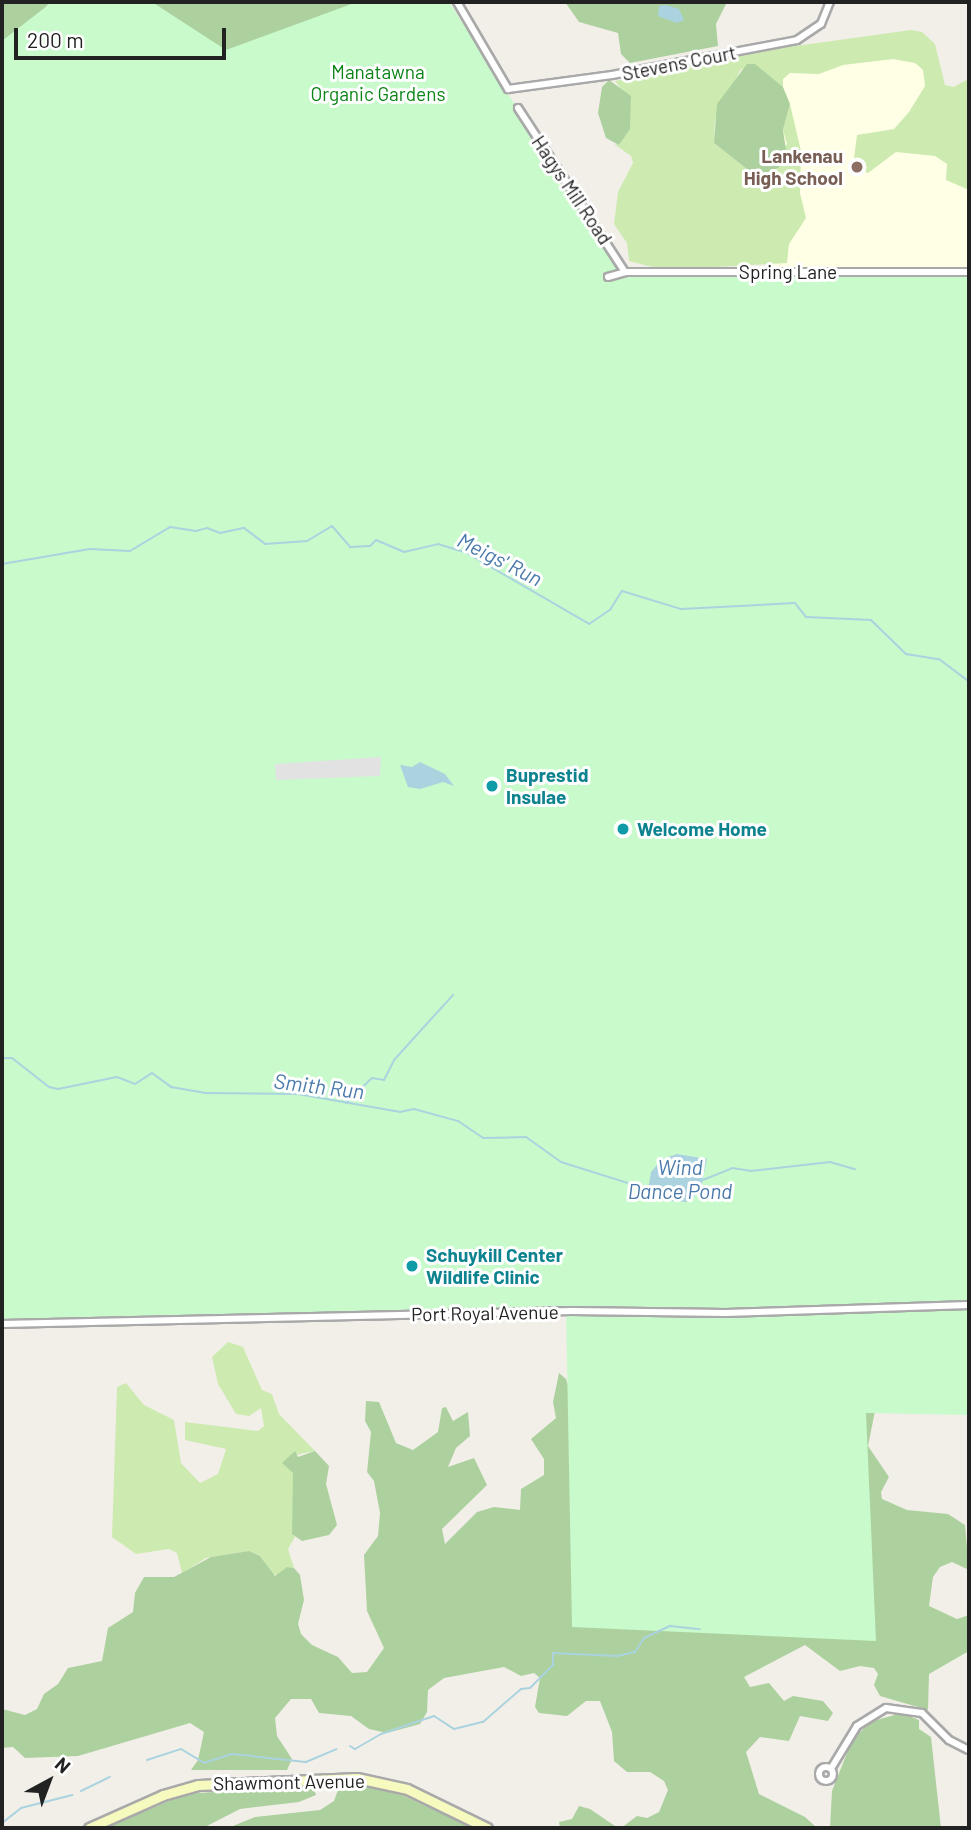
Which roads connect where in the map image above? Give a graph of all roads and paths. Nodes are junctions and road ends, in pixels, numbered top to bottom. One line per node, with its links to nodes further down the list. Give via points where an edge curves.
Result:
1 (457, 2): 2 (street, Stevens Court, via 508,89 612,75 797,40 816,30)
2 (830, 2)
3 (518, 108): 4 (street, Hagys Mill Road)
4 (625, 272): 5 (street, Spring Lane); 6 (street, Spring Lane)
5 (969, 272)
6 (608, 277)
7 (969, 1305): 8 (street, Port Royal Avenue)
8 (2, 1324)
9 (969, 1749): 10 (street, via 949,1740 922,1713 886,1708 857,1726)
10 (832, 1767)
11 (89, 1828): 12 (main road, Shawmont Avenue, via 165,1794 198,1785 355,1778 398,1786)
12 (487, 1828)

